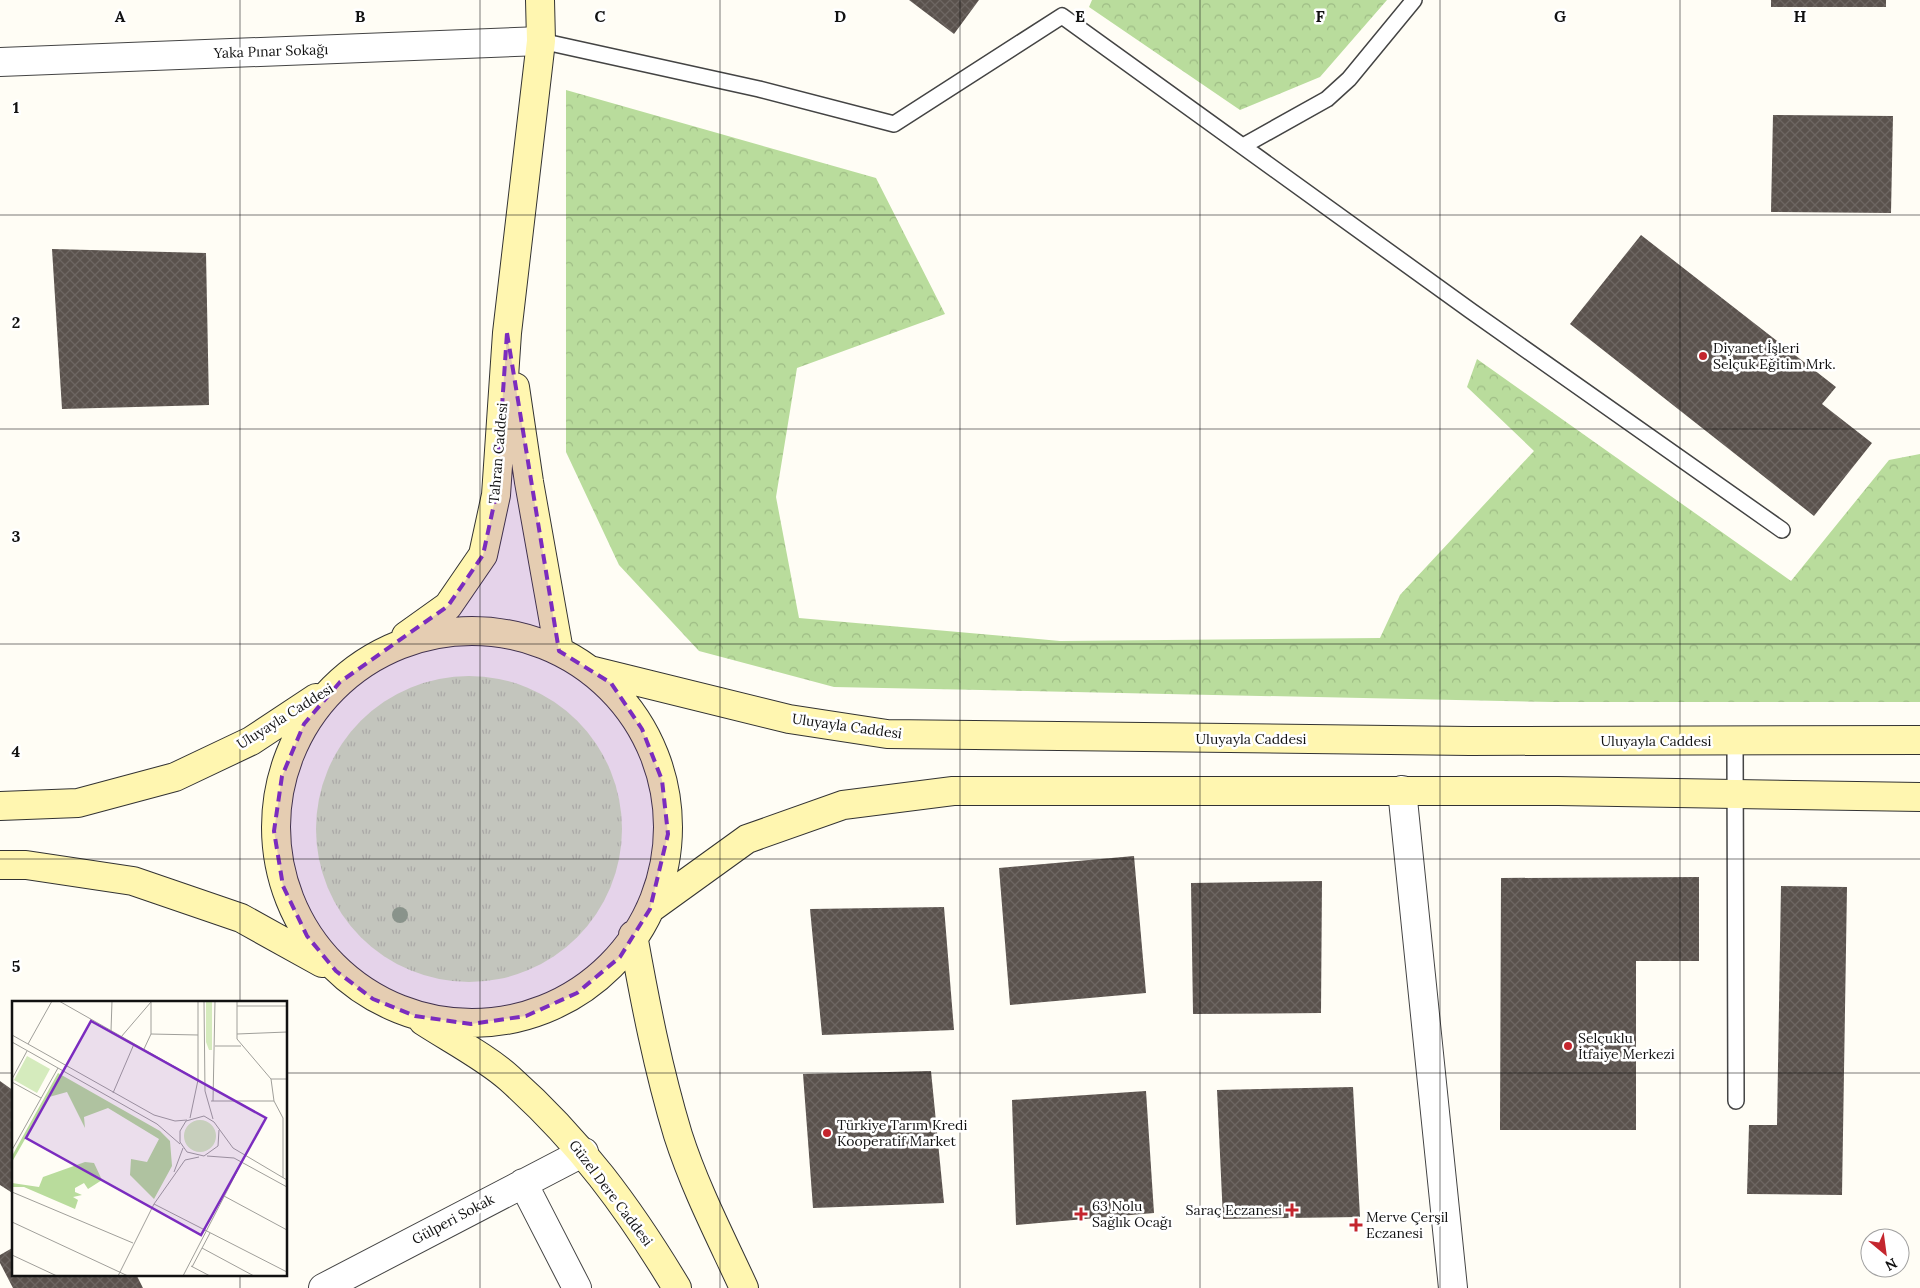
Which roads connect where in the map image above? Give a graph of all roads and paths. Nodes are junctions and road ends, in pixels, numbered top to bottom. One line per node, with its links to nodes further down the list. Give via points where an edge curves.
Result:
1 (540, 0): 3 (main road, Tahran Caddesi)
2 (1414, 0): 5 (lane, via 1328,99)
3 (541, 42): 4 (street, Yaka Pınar Sokağı); 5 (lane, via 759,89 894,124 1062,16); 6 (main road, Tahran Caddesi)
4 (0, 62)
5 (1243, 146): 7 (lane)
6 (508, 332): 8 (main road, Tahran Caddesi, via 496,495 483,555 448,606); 9 (main road, Tahran Caddesi, via 529,482)
7 (1782, 530)
8 (387, 650): 9 (main road, via 440,633 501,633); 11 (main road)
9 (559, 651): 10 (main road)
10 (590, 670): 13 (main road, Uluyayla Caddesi, via 789,718 887,734); 19 (main road, via 611,683 642,729 662,780 668,834 659,887)
11 (340, 682): 17 (main road, Uluyayla Caddesi, via 251,741 175,776 78,803); 21 (main road, via 304,724 282,776 274,831 283,886 307,936)
12 (1920, 740): 13 (main road, Uluyayla Caddesi)
13 (1735, 741): 15 (lane)
14 (1402, 790): 15 (main road); 19 (main road, via 953,792 843,805 747,839); 30 (street)
15 (1735, 794): 16 (main road); 23 (lane)
16 (1920, 797)
17 (0, 806)
18 (0, 865): 21 (main road, via 26,865 133,881 241,918)
19 (650, 910): 20 (main road)
20 (633, 935): 22 (main road, via 620,957 577,993 526,1016 471,1024); 29 (main road, via 651,1032 678,1136 710,1216)
21 (336, 971): 22 (main road, via 373,999)
22 (416, 1016): 24 (main road, Güzel Dere Caddesi, via 508,1076)
23 (1736, 1101)
24 (584, 1152): 25 (street, Gülperi Sokak); 28 (main road, Güzel Dere Caddesi, via 641,1229)
25 (523, 1182): 26 (street, Gülperi Sokak); 27 (street)
26 (323, 1288)
27 (577, 1288)
28 (677, 1288)
29 (744, 1288)
30 (1453, 1288)

